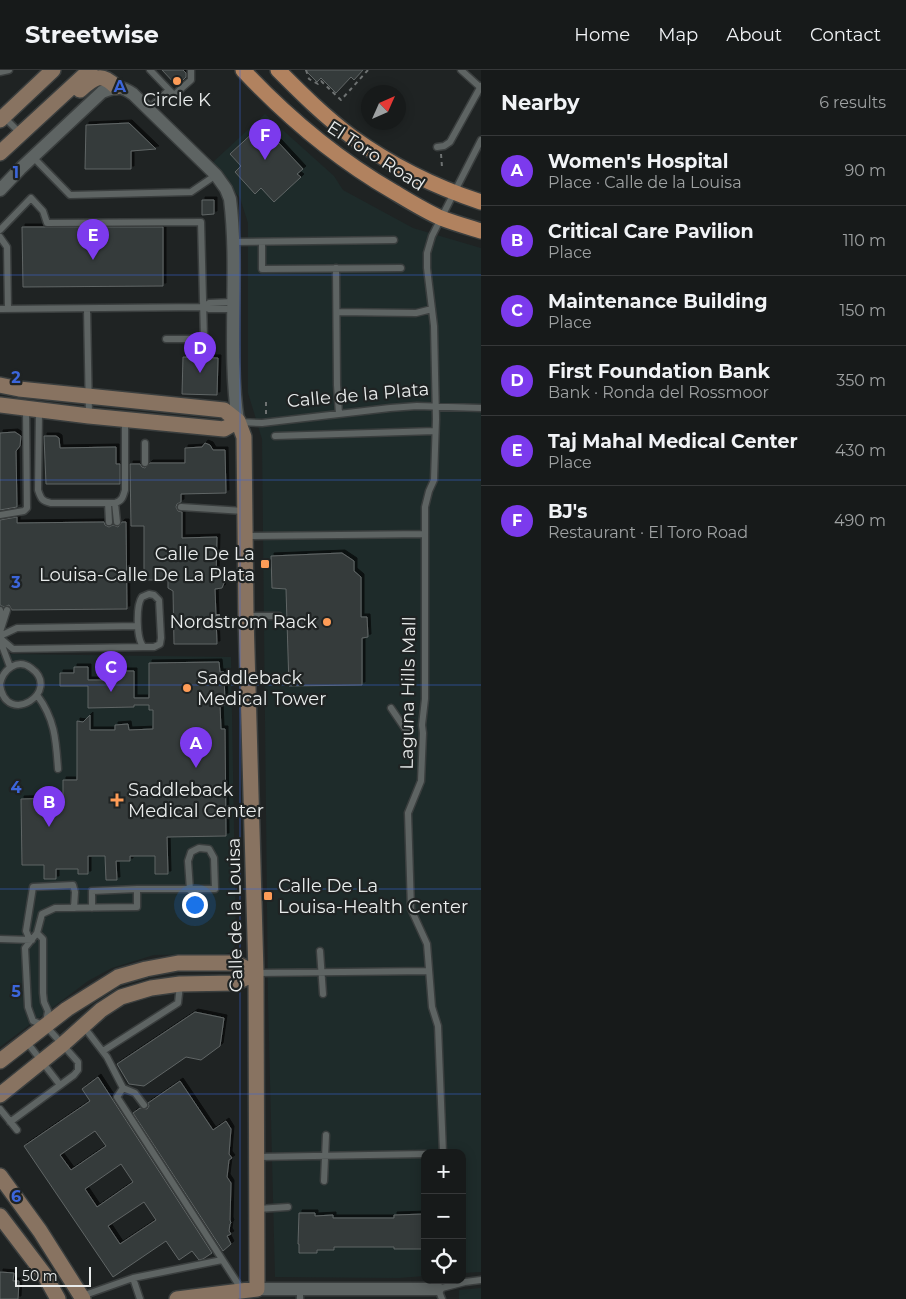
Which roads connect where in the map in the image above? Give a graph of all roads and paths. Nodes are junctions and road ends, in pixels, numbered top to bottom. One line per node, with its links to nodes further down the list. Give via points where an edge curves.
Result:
1 (9, 70): 12 (lane)
2 (53, 70): 21 (street)
3 (90, 70): 19 (street)
4 (112, 70): 17 (street)
5 (150, 70): 18 (lane)
6 (191, 70): 18 (lane, via 190,80 174,95)
7 (243, 70): 32 (main road, El Toro Road, via 314,138 361,173)
8 (278, 70): 30 (main road, El Toro Road, via 351,136 410,172)
9 (306, 70): 13 (path); 14 (path, via 309,79)
10 (368, 70): 14 (path, via 341,100 321,81)
11 (461, 70): 16 (lane)
12 (0, 72)
13 (300, 75)
14 (317, 83): 15 (path)
15 (312, 87)
16 (481, 87): 24 (lane, via 450,142)
17 (120, 88): 19 (street, via 102,78 93,78 63,104); 20 (street, via 133,94); 26 (street, via 102,92)
18 (169, 90): 20 (lane)
19 (52, 106): 22 (street)
20 (148, 109): 28 (street)
21 (1, 116): 22 (lane)
22 (20, 133): 25 (street)
23 (481, 140): 30 (lane, Laguna Hills Mall)
24 (439, 147): 27 (path)
25 (0, 153)
26 (33, 157): 28 (lane, via 70,195 191,192); 29 (street)
27 (442, 167)
28 (216, 175): 37 (street, via 230,199)
29 (0, 190)
30 (453, 193): 31 (main road, El Toro Road); 32 (lane, Laguna Hills Mall)
31 (481, 202)
32 (441, 218): 34 (main road, El Toro Road); 46 (lane, Laguna Hills Mall, via 427,253)
33 (0, 230): 42 (lane, via 31,198 43,211 47,223 201,222)
34 (481, 232)
35 (0, 237): 44 (lane, via 7,247)
36 (394, 240): 38 (lane)
37 (232, 242): 38 (lane); 41 (street)
38 (262, 242): 39 (lane, via 262,269)
39 (336, 268): 40 (lane); 47 (lane)
40 (401, 268)
41 (233, 306): 42 (lane, via 209,303); 60 (street, via 234,393)
42 (204, 307): 45 (lane); 48 (lane, via 204,339)
43 (0, 309): 44 (lane)
44 (8, 309): 45 (lane)
45 (87, 309): 50 (lane)
46 (432, 309): 47 (lane, via 416,313); 53 (lane, Laguna Hills Mall)
47 (337, 312): 57 (lane)
48 (166, 339)
49 (0, 385): 50 (street, Calle de la Plata)
50 (89, 396): 58 (lane); 60 (street, Calle de la Plata, via 224,410)
51 (266, 399): 56 (path)
52 (0, 405): 55 (street, Calle de la Plata)
53 (436, 408): 54 (lane, Calle de la Plata); 57 (lane, Calle de la Plata, via 418,406); 61 (lane, Laguna Hills Mall)
54 (481, 408)
55 (32, 409): 58 (street, Calle de la Plata); 65 (lane, via 40,497 51,503); 68 (lane, via 27,508)
56 (266, 414)
57 (339, 414): 60 (lane, Calle de la Plata, via 262,423)
58 (89, 416): 59 (street, Calle de la Plata)
59 (125, 418): 60 (street, Calle de la Plata, via 224,429); 65 (lane, via 125,490 123,497)
60 (238, 422): 67 (street, Calle de la Louisa, via 244,437)
61 (435, 431): 62 (lane); 71 (lane, Laguna Hills Mall, via 434,480 425,507)
62 (275, 436)
63 (145, 443): 64 (lane)
64 (145, 464)
65 (112, 503): 69 (lane); 70 (lane)
66 (182, 507): 67 (lane)
67 (245, 511): 72 (street, Calle de la Louisa)
68 (0, 515)
69 (108, 522)
70 (117, 522)
71 (425, 534): 72 (lane); 96 (lane, Laguna Hills Mall, via 425,699 421,781 408,813 411,909 427,944)
72 (245, 536): 75 (street, Calle de la Louisa)
73 (4, 610): 78 (lane)
74 (216, 615): 75 (path)
75 (239, 616): 76 (lane); 98 (street, Calle de la Louisa)
76 (278, 616)
77 (138, 626): 78 (lane, via 17,628); 79 (lane); 79 (lane, via 140,600 145,595 154,595 159,600 161,641 157,646)
78 (0, 636): 79 (lane, via 13,649); 80 (lane)
79 (144, 647)
80 (10, 667): 81 (lane); 82 (lane, via 23,665 34,670 40,682)
81 (0, 684): 83 (lane)
82 (37, 695): 83 (lane, via 31,702 20,705); 86 (lane, via 46,707 56,738)
83 (2, 699)
84 (391, 708): 85 (lane)
85 (408, 733)
86 (58, 769)
87 (137, 889): 88 (lane); 90 (lane, via 92,891); 90 (lane, via 137,907)
88 (190, 890): 88 (lane, via 215,889 214,858 209,849 199,848 191,852 188,861)
89 (74, 908): 90 (lane); 91 (lane, via 55,908 42,914); 94 (lane, via 73,885 33,887 26,931)
90 (92, 908)
91 (38, 933): 92 (lane); 94 (lane)
92 (43, 939): 94 (lane); 101 (lane, via 43,993 48,1011)
93 (0, 940): 94 (lane)
94 (30, 940): 101 (lane, via 25,948 28,1008 33,1021)
95 (320, 951): 97 (lane)
96 (429, 971): 97 (lane); 116 (lane, Laguna Hills Mall, via 432,1007 438,1026)
97 (322, 972): 98 (lane); 100 (lane)
98 (256, 973): 99 (street, via 235,983); 101 (street, via 235,963 178,963 146,969 118,977 88,994); 119 (street, Calle de la Louisa)
99 (180, 984): 102 (street, via 121,997); 105 (lane, via 178,1003)
100 (323, 994)
101 (46, 1026): 103 (street); 104 (lane)
102 (83, 1026): 104 (street); 105 (lane)
103 (26, 1041): 106 (street); 107 (lane)
104 (62, 1045): 107 (street); 108 (lane, via 78,1062 78,1070)
105 (103, 1051): 109 (lane)
106 (0, 1061)
107 (42, 1061): 108 (lane); 110 (street)
108 (60, 1085): 113 (lane)
109 (123, 1088): 111 (lane, via 135,1093); 125 (lane, via 117,1097)
110 (0, 1095)
111 (144, 1105)
112 (0, 1109): 113 (lane)
113 (10, 1122): 114 (lane)
114 (17, 1130)
115 (326, 1136): 118 (lane)
116 (443, 1149)
117 (421, 1154): 118 (lane)
118 (325, 1156): 119 (lane); 121 (lane)
119 (256, 1157): 123 (street, Calle de la Louisa)
120 (0, 1176): 131 (street, via 40,1231)
121 (324, 1181)
122 (288, 1208): 123 (lane)
123 (257, 1209): 128 (street, Calle de la Louisa)
124 (0, 1216): 132 (street, via 44,1274)
125 (222, 1260): 126 (lane); 128 (lane)
126 (133, 1278): 131 (lane); 133 (lane)
127 (481, 1280): 130 (lane, via 465,1282)
128 (252, 1293): 129 (street); 134 (street)
129 (300, 1294): 130 (street)
130 (440, 1294)
131 (82, 1298)
132 (58, 1299)
133 (140, 1299)
134 (177, 1299)

